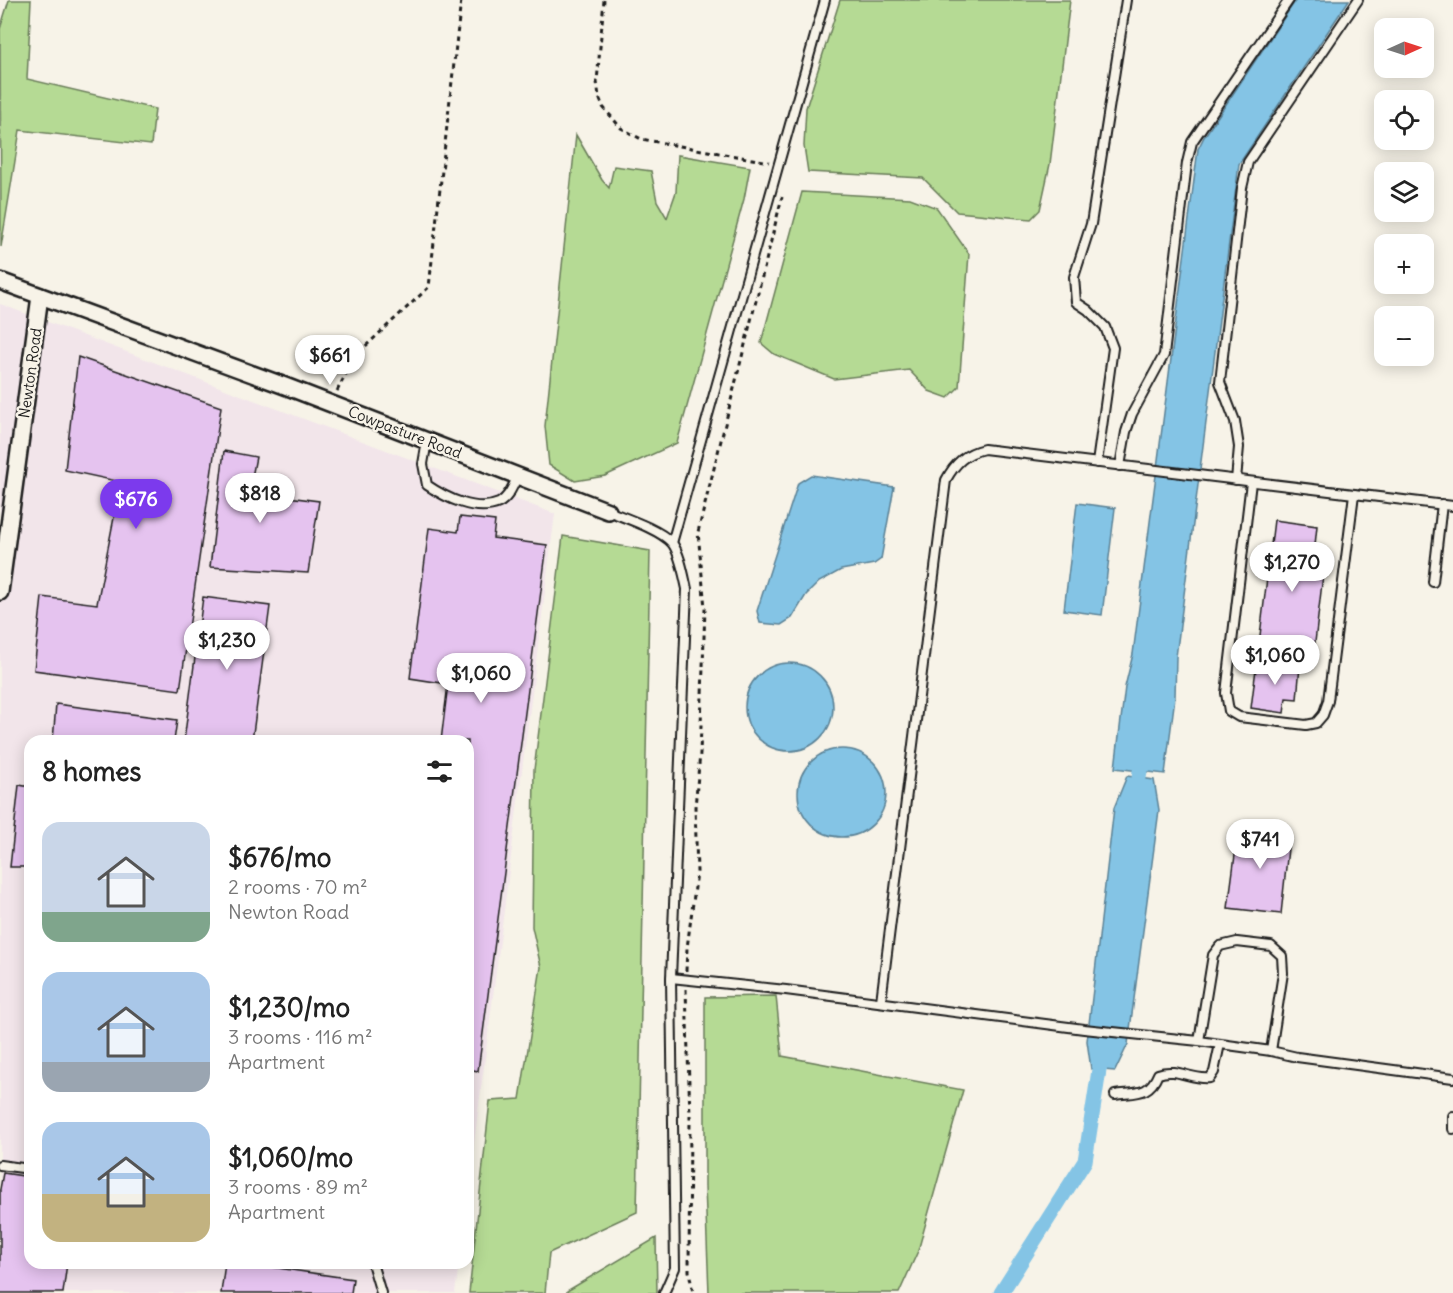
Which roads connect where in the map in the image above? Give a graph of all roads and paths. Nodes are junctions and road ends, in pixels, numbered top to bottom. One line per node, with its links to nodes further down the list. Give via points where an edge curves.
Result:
1 (461, 0): 11 (path, via 429,287 356,355)
2 (604, 0): 7 (path, via 597,82 603,107 621,128 641,139)
3 (825, 0): 7 (lane)
4 (1126, 0): 13 (lane, via 1091,224 1074,277 1076,302 1105,327 1113,348)
5 (1289, 0): 14 (lane, via 1192,142 1164,355 1132,414)
6 (1358, 0): 16 (lane, via 1248,162 1220,382 1235,421 1239,447)
7 (778, 166): 22 (lane)
8 (783, 195): 26 (path, via 698,532 705,608 695,807 697,872)
9 (0, 280): 10 (street, Cowpasture Road)
10 (40, 296): 11 (street, Cowpasture Road); 24 (street, Newton Road)
11 (331, 404): 12 (street, Cowpasture Road)
12 (427, 441): 15 (street, Cowpasture Road); 15 (lane, via 423,464 428,485 446,498 481,506 500,503)
13 (1097, 463): 14 (lane); 27 (lane, via 984,449 971,452 953,466 946,480)
14 (1120, 466): 16 (lane)
15 (518, 476): 21 (street, Cowpasture Road)
16 (1236, 480): 17 (lane)
17 (1251, 482): 18 (lane); 18 (lane, via 1226,693 1229,711 1239,717 1306,725 1316,723 1328,701)
18 (1354, 494): 19 (lane)
19 (1442, 504): 20 (lane); 23 (lane)
20 (1453, 506)
21 (608, 511): 22 (lane, via 647,527)
22 (672, 543): 25 (lane, via 687,589)
23 (1433, 582)
24 (0, 592)
25 (672, 978): 26 (lane); 39 (lane, via 675,1268)
26 (686, 978): 27 (lane); 40 (path, via 689,1271)
27 (881, 1001): 28 (lane)
28 (1199, 1041): 29 (lane); 30 (lane, via 1213,955 1220,946 1250,942 1270,946 1282,956)
29 (1220, 1044): 30 (lane); 32 (lane, via 1210,1078 1169,1070 1158,1074 1153,1086 1145,1091)
30 (1271, 1051): 31 (lane)
31 (1453, 1078)
32 (1115, 1095)
33 (1453, 1116): 34 (lane)
34 (1453, 1128)
35 (0, 1165): 36 (lane)
36 (24, 1168)
37 (374, 1269): 38 (lane)
38 (381, 1293)
39 (664, 1293)
40 (693, 1293)

